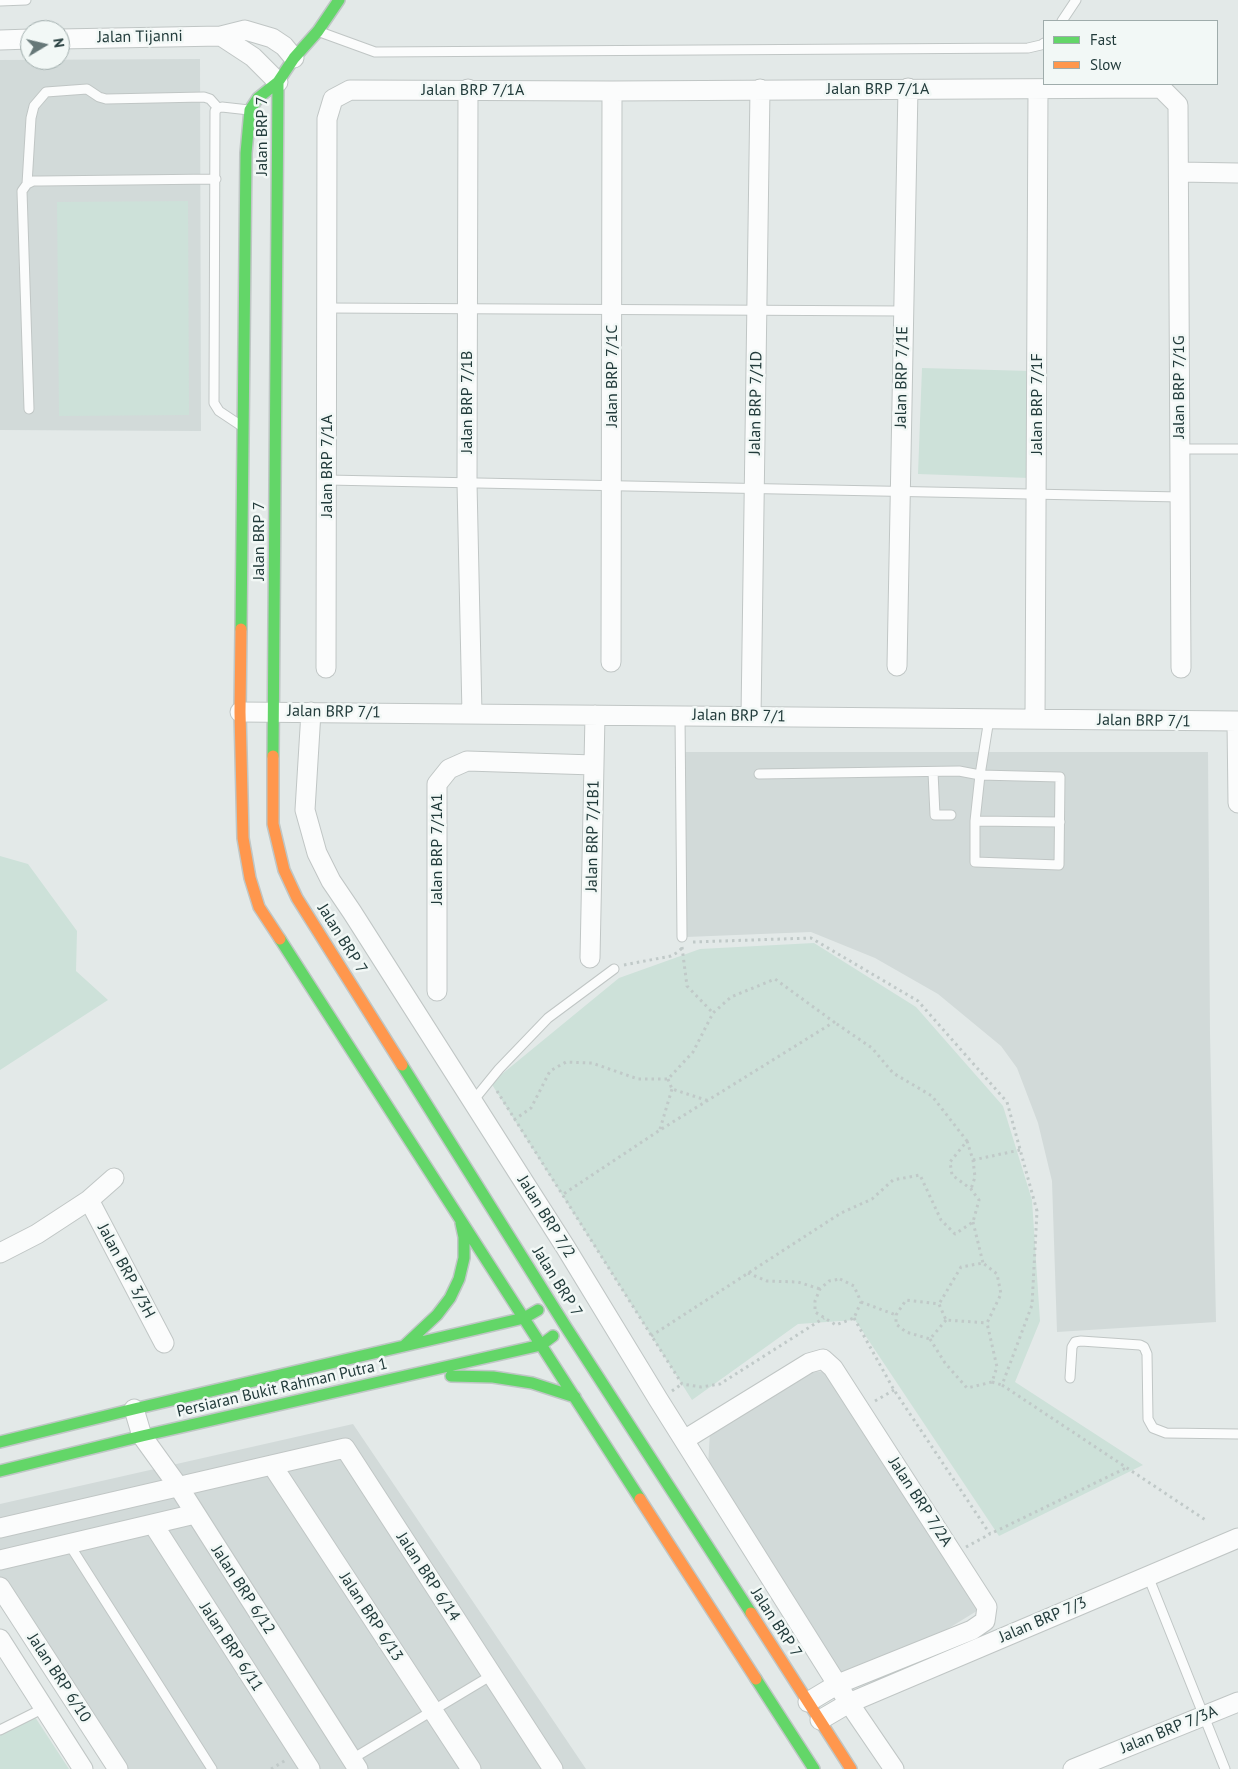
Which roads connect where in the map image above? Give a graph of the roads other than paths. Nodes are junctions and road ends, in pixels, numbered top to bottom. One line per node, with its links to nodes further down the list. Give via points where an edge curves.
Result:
1 (26, 0): 4 (lane)
2 (339, 0): 6 (main road)
3 (1076, 0): 5 (lane)
4 (0, 1)
5 (1063, 20)
6 (318, 31): 11 (lane, via 375,52 1028,48); 12 (main road)
7 (221, 36): 9 (street, Jalan Tijanni); 12 (street, Jalan Tijanni, via 245,30 272,38); 13 (street, via 253,57)
8 (20, 39): 10 (street)
9 (70, 39)
10 (0, 40)
11 (1043, 44)
12 (294, 58): 13 (main road)
13 (278, 82): 21 (main road, Jalan BRP 7, via 258,98); 47 (main road, Jalan BRP 7)
14 (908, 88): 15 (street, Jalan BRP 7/1A); 16 (street, Jalan BRP 7/1A); 30 (street, Jalan BRP 7/1E)
15 (760, 89): 18 (street, Jalan BRP 7/1A); 29 (street, Jalan BRP 7/1D)
16 (1038, 89): 19 (street, Jalan BRP 7/1A, via 1161,88); 40 (street, Jalan BRP 7/1F)
17 (468, 90): 18 (street, Jalan BRP 7/1A); 26 (street, Jalan BRP 7/1A, via 350,90 333,99 327,119); 27 (street, Jalan BRP 7/1B)
18 (612, 91): 28 (street, Jalan BRP 7/1C)
19 (1178, 105): 22 (street, Jalan BRP 7/1G)
20 (218, 108): 21 (lane); 24 (lane, via 215,111); 25 (lane, via 204,97 106,99 87,89 46,92 34,106 31,118)
21 (250, 110): 32 (main road, Jalan BRP 7, via 246,153)
22 (1179, 172): 23 (street); 34 (street, Jalan BRP 7/1G)
23 (1238, 173)
24 (216, 179): 25 (lane, via 33,181); 32 (lane, via 214,403 219,411)
25 (27, 184): 31 (lane, via 22,191)
26 (327, 308): 27 (lane); 35 (street, Jalan BRP 7/1A)
27 (467, 308): 28 (lane); 36 (street, Jalan BRP 7/1B)
28 (612, 309): 29 (lane); 37 (street, Jalan BRP 7/1C)
29 (757, 310): 30 (lane); 38 (street, Jalan BRP 7/1D)
30 (904, 311): 39 (street, Jalan BRP 7/1E)
31 (29, 410)
32 (242, 427): 46 (main road, Jalan BRP 7)
33 (1238, 448): 34 (lane)
34 (1179, 449): 41 (street, Jalan BRP 7/1G)
35 (327, 480): 36 (lane); 44 (street, Jalan BRP 7/1A)
36 (467, 483): 37 (lane); 49 (street, Jalan BRP 7/1B)
37 (612, 486): 38 (lane); 42 (street, Jalan BRP 7/1C)
38 (755, 489): 39 (lane); 52 (street, Jalan BRP 7/1D)
39 (900, 492): 40 (lane); 43 (street, Jalan BRP 7/1E)
40 (1036, 494): 41 (lane); 54 (street, Jalan BRP 7/1F)
41 (1180, 498): 45 (street, Jalan BRP 7/1G)
42 (611, 662)
43 (897, 666)
44 (326, 668)
45 (1181, 668)
46 (240, 712): 47 (street, Jalan BRP 7/1); 71 (main road, Jalan BRP 7, via 243,838 259,907)
47 (275, 712): 48 (street, Jalan BRP 7/1); 73 (main road, Jalan BRP 7, via 273,824 284,870 297,898)
48 (311, 712): 49 (street, Jalan BRP 7/1); 68 (street, Jalan BRP 7/2, via 306,810 317,853 331,882)
49 (472, 714): 50 (street, Jalan BRP 7/1)
50 (595, 715): 51 (street, Jalan BRP 7/1); 56 (street, Jalan BRP 7/1B1)
51 (680, 716): 52 (street, Jalan BRP 7/1); 64 (lane)
52 (751, 716): 53 (street, Jalan BRP 7/1)
53 (989, 719): 54 (street, Jalan BRP 7/1); 59 (lane)
54 (1035, 720): 55 (street, Jalan BRP 7/1)
55 (1238, 721): 60 (street)
56 (594, 765): 65 (street, Jalan BRP 7/1B1); 67 (street, Jalan BRP 7/1A1, via 467,761 449,769 437,784)
57 (933, 772): 58 (lane); 59 (lane, via 960,771); 61 (lane, via 934,815)
58 (760, 774)
59 (980, 775): 62 (lane); 63 (lane, via 1060,777)
60 (1238, 803)
61 (951, 815)
62 (975, 821): 63 (lane); 63 (lane, via 975,862 1059,865)
63 (1060, 822)
64 (682, 940)
65 (590, 958)
66 (614, 969): 68 (lane, via 548,1018)
67 (437, 991)
68 (473, 1102): 85 (street, Jalan BRP 7/2)
69 (114, 1178): 70 (street)
70 (89, 1200): 72 (street, via 38,1234); 76 (street, Jalan BRP 3/3H)
71 (460, 1218): 74 (main road, Jalan BRP 7); 78 (main road, via 464,1258 459,1279 437,1315)
72 (0, 1253)
73 (551, 1302): 74 (main road, Persiaran Bukit Rahman Putra 1); 75 (main road, Jalan BRP 7)
74 (524, 1318): 77 (main road, Jalan BRP 7); 78 (main road, Persiaran Bukit Rahman Putra 1)
75 (566, 1327): 77 (main road, Persiaran Bukit Rahman Putra 1); 101 (main road, Jalan BRP 7)
76 (164, 1343)
77 (541, 1345): 79 (main road, Persiaran Bukit Rahman Putra 1); 81 (main road, Jalan BRP 7)
78 (405, 1346): 82 (main road, Persiaran Bukit Rahman Putra 1)
79 (402, 1378): 81 (main road, via 493,1377 532,1383); 84 (main road, Persiaran Bukit Rahman Putra 1)
80 (1070, 1378): 83 (lane, via 1075,1342 1140,1345 1147,1354 1148,1419 1153,1428 1166,1433)
81 (575, 1397): 116 (main road, Jalan BRP 7)
82 (134, 1409): 84 (street, Jalan BRP 6/12); 86 (main road, Persiaran Bukit Rahman Putra 1)
83 (1238, 1434)
84 (142, 1436): 88 (main road, Persiaran Bukit Rahman Putra 1); 89 (street, Jalan BRP 6/12)
85 (684, 1440): 100 (street, Jalan BRP 7/2); 100 (street, Jalan BRP 7/2A, via 809,1363 823,1359 860,1409 988,1607 984,1621 972,1630)
86 (0, 1442)
87 (272, 1465): 89 (street); 99 (street, Jalan BRP 6/14, via 345,1448); 105 (street, Jalan BRP 6/13)
88 (0, 1471)
89 (178, 1486): 90 (street, Jalan BRP 6/12); 92 (street)
90 (195, 1514): 91 (street); 109 (street, Jalan BRP 6/12)
91 (153, 1524): 94 (street); 113 (street, Jalan BRP 6/11)
92 (0, 1528)
93 (1238, 1538): 96 (street, Jalan BRP 7/3)
94 (68, 1544): 95 (street); 112 (lane)
95 (0, 1560)
96 (1148, 1576): 103 (street, Jalan BRP 7/3); 106 (lane)
97 (0, 1587): 111 (street, Jalan BRP 6/10)
98 (0, 1639): 104 (street)
99 (492, 1674): 105 (lane); 115 (street, Jalan BRP 6/14)
100 (838, 1684): 101 (street, Jalan BRP 7/2A); 103 (street, Jalan BRP 7/2)
101 (808, 1702): 107 (main road, Jalan BRP 7)
102 (1238, 1702): 106 (street, Jalan BRP 7/3A)
103 (848, 1703): 107 (street, Jalan BRP 7/3); 118 (street, Jalan BRP 7/2)
104 (44, 1708): 108 (lane); 110 (street)
105 (432, 1710): 109 (lane); 114 (street, Jalan BRP 6/13)
106 (1203, 1716): 119 (street, Jalan BRP 7/3A); 120 (lane)
107 (820, 1720): 117 (main road, Jalan BRP 7)
108 (0, 1730)
109 (355, 1764)
110 (83, 1769)
111 (118, 1769)
112 (212, 1769)
113 (310, 1769)
114 (471, 1769)
115 (553, 1769)
116 (814, 1769)
117 (851, 1769)
118 (894, 1769)
119 (1073, 1769)
120 (1225, 1769)

